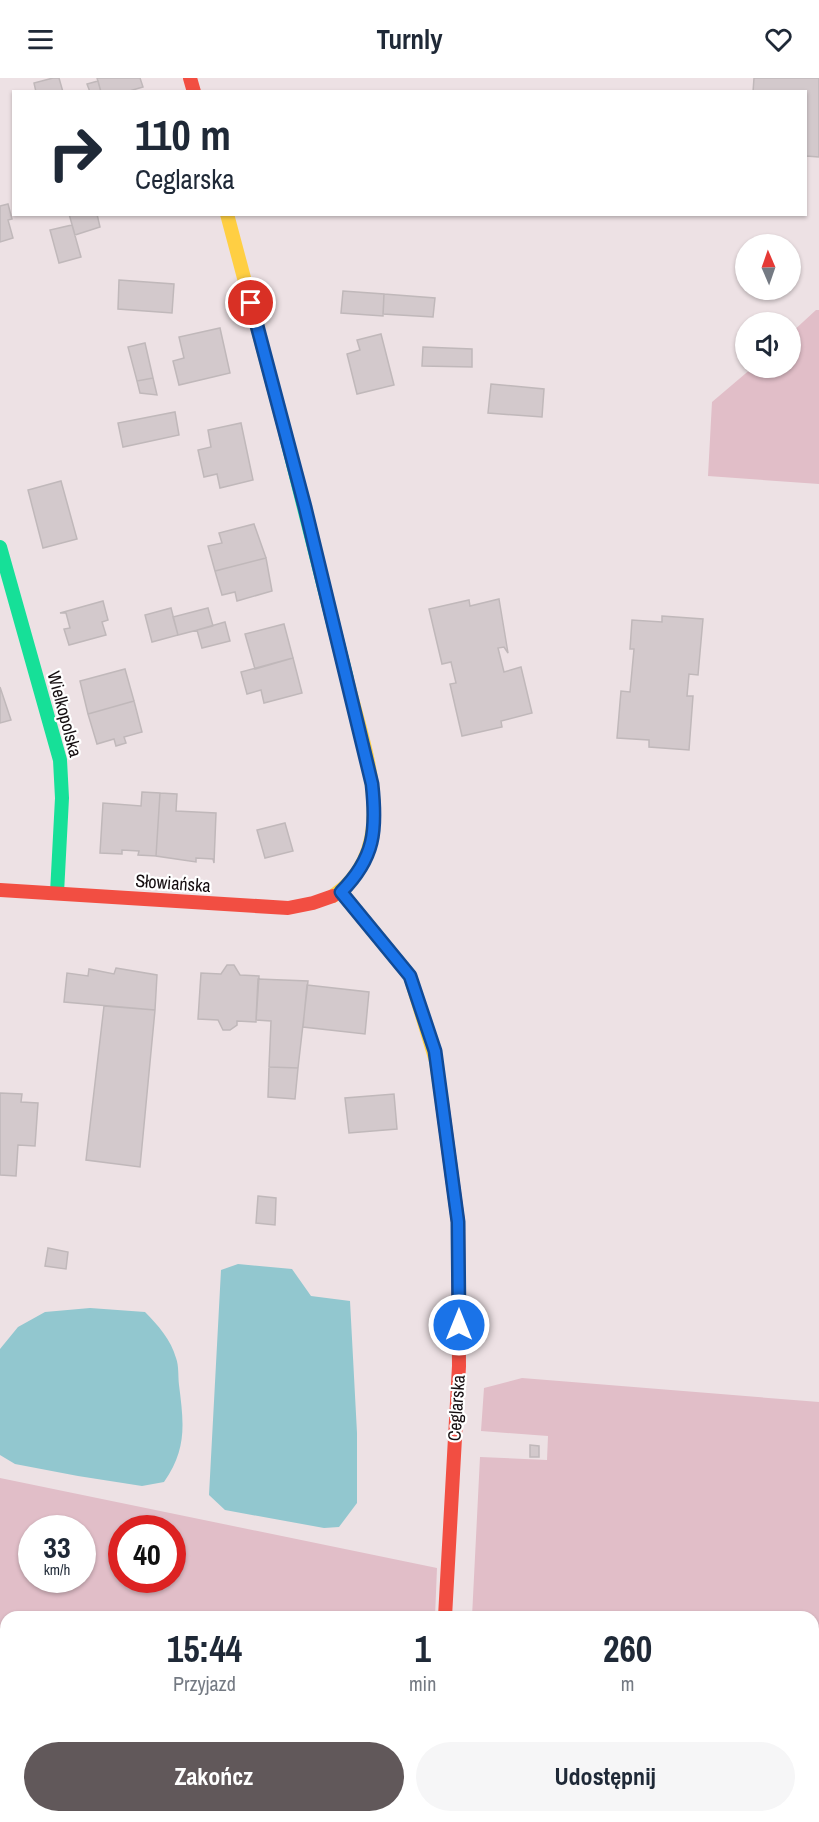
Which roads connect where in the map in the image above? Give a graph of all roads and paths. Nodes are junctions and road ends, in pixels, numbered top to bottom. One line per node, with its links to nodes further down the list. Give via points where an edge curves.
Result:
1 (228, 216): 4 (street, via 300,487 372,784 373,841 353,880)
2 (0, 548): 5 (street, Wielkopolska, via 60,760)
3 (0, 890): 5 (street, Słowiańska)
4 (341, 892): 5 (street, Słowiańska, via 309,906 288,908); 6 (street, Ceglarska, via 410,976 436,1061 458,1222 459,1366)
5 (57, 893)
6 (445, 1611)

